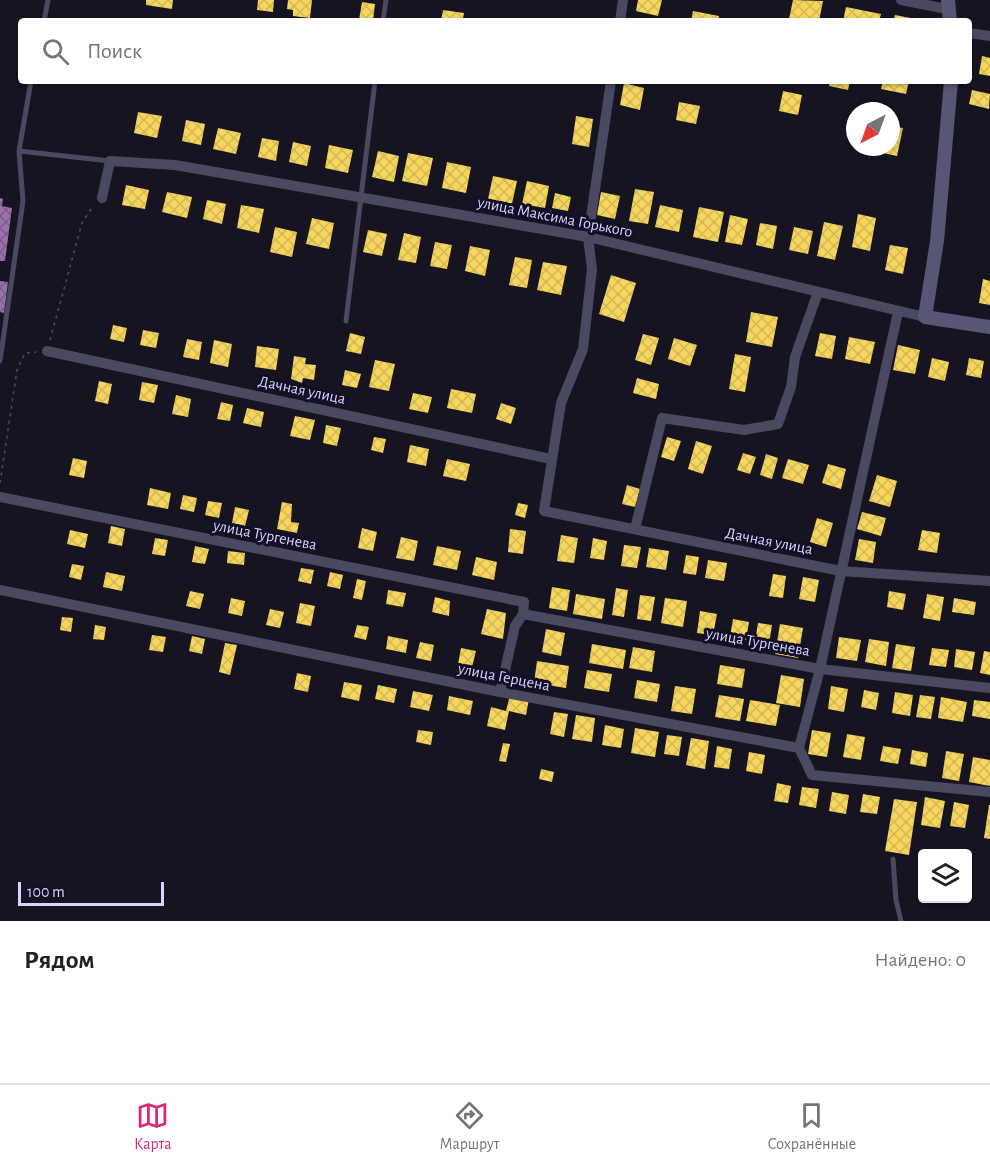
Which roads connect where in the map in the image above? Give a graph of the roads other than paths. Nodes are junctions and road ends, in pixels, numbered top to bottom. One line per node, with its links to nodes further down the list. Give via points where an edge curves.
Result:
1 (48, 0): 6 (lane)
2 (386, 0): 7 (lane)
3 (619, 0): 8 (street)
4 (901, 0): 5 (street)
5 (948, 10)
6 (45, 18)
7 (383, 18)
8 (620, 18)
9 (972, 33): 10 (street)
10 (990, 36)
11 (30, 84): 15 (lane)
12 (375, 84): 18 (lane)
13 (611, 84): 19 (street)
14 (951, 84): 22 (street, via 937,241)
15 (19, 151): 16 (lane); 26 (lane, via 23,201)
16 (110, 161): 17 (street); 18 (street, улица Максима Горького, via 175,165)
17 (102, 198)
18 (359, 198): 19 (street, улица Максима Горького); 23 (lane)
19 (588, 237): 20 (street, улица Максима Горького); 27 (street, via 592,269 583,349 561,404)
20 (818, 292): 21 (street, улица Максима Горького); 29 (street, via 795,357 792,387 778,424 744,430 662,418)
21 (898, 312): 22 (street, улица Максима Горького); 30 (street)
22 (925, 317): 24 (street, улица Максима Горького)
23 (346, 321)
24 (990, 327)
25 (47, 351): 27 (street, Дачная улица)
26 (0, 361)
27 (551, 459): 29 (street, Дачная улица, via 544,511)
28 (0, 497): 33 (street, улица Тургенева, via 524,602)
29 (635, 529): 30 (street, Дачная улица)
30 (841, 571): 31 (street, Дачная улица); 34 (street)
31 (990, 581)
32 (0, 590): 36 (street, улица Герцена)
33 (523, 614): 34 (street, улица Тургенева); 36 (street, via 515,626)
34 (820, 669): 35 (street, улица Тургенева); 37 (street)
35 (990, 688)
36 (500, 692): 37 (street, улица Герцена)
37 (799, 748): 38 (street, via 812,775)
38 (990, 792)
39 (893, 859): 40 (lane)
40 (901, 921)

